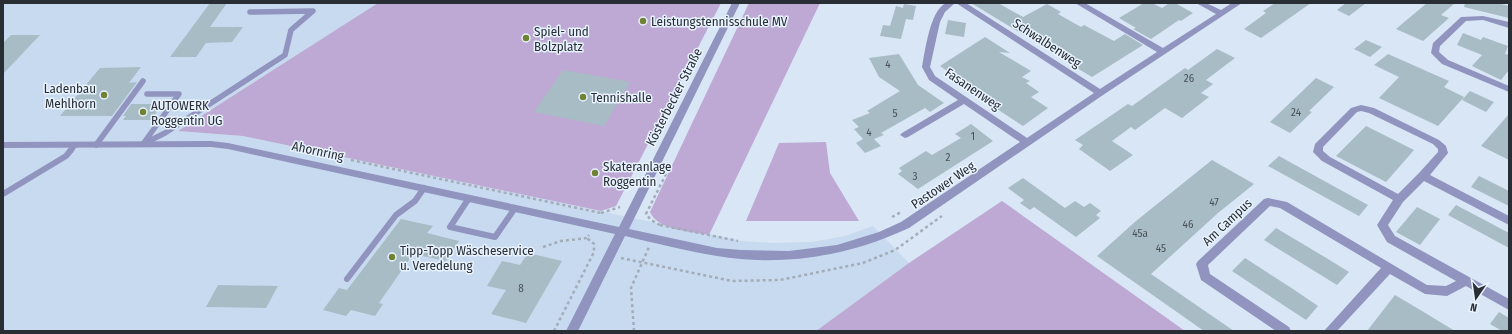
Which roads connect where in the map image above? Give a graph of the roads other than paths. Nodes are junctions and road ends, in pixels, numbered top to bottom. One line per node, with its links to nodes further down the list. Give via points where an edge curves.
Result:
1 (736, 3): 29 (street, Kösterbecker Straße)
2 (951, 3): 15 (street, Fasanenweg, via 941,11 936,22 926,67 932,78)
3 (960, 3): 13 (street, Schwalbenweg)
4 (1079, 3): 10 (street)
5 (1200, 3): 8 (street)
6 (1238, 3): 8 (street, Pastower Weg)
7 (250, 12): 18 (lane, via 313,12 291,30 285,55 165,133)
8 (1222, 14): 10 (street, Pastower Weg)
9 (1509, 25): 12 (street, via 1483,18 1464,19 1436,45 1435,53 1445,62)
10 (1163, 52): 13 (street, Pastower Weg)
11 (143, 82): 21 (lane)
12 (1509, 89)
13 (1100, 93): 17 (street, Pastower Weg)
14 (147, 94): 18 (lane, via 179,94)
15 (965, 100): 16 (street); 17 (street, Fasanenweg)
16 (905, 134)
17 (1028, 143): 29 (street, Pastower Weg, via 905,225 882,238 860,245 809,255 746,256 716,252)
18 (143, 144): 21 (street, Ahornring); 23 (street, Ahornring, via 228,146)
19 (3, 145): 20 (street, Ahornring)
20 (75, 145): 21 (street, Ahornring); 24 (lane, via 66,156)
21 (96, 145)
22 (1423, 176): 26 (street); 26 (street, via 1443,153 1443,148 1372,110 1354,110 1318,146 1318,152 1326,160); 28 (street)
23 (424, 188): 25 (street, Ahornring); 31 (lane, via 415,201 396,215)
24 (3, 194)
25 (469, 198): 27 (street, Ahornring); 27 (lane, via 450,227 495,237)
26 (1399, 199): 32 (street, via 1382,225 1391,240)
27 (515, 208): 29 (street, Ahornring)
28 (1509, 221)
29 (622, 231): 34 (street, Kösterbecker Straße)
30 (1388, 268): 32 (street, Am Campus, via 1425,289 1447,291); 35 (street, Am Campus, via 1284,205 1268,202 1202,264 1205,277); 36 (street)
31 (347, 279)
32 (1466, 281): 33 (street)
33 (1509, 305)
34 (572, 331)
35 (1285, 331)
36 (1330, 331)

